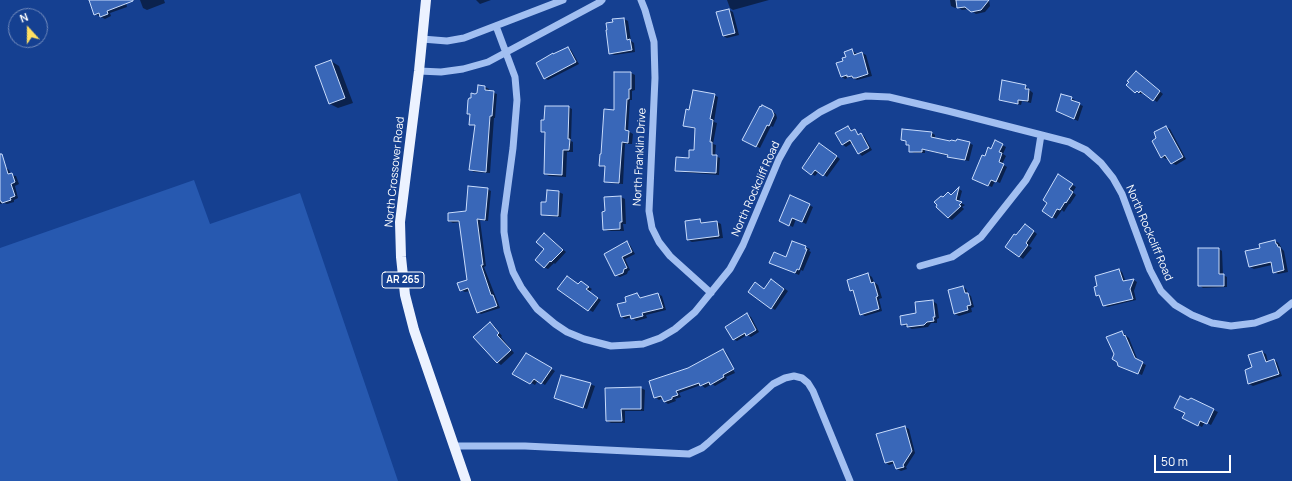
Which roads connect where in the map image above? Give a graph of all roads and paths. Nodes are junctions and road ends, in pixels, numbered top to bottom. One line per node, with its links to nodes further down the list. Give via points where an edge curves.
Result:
1 (426, 0): 6 (main road, North Crossover Road / AR 265)
2 (563, 0): 5 (street)
3 (602, 0): 7 (street)
4 (641, 0): 11 (street, North Franklin Drive, via 654,42 655,78 649,211 652,228 670,256)
5 (496, 26): 6 (street, via 447,41); 7 (street, North Rockcliff Road)
6 (422, 39): 8 (main road, North Crossover Road / AR 265)
7 (506, 54): 8 (street, via 463,69); 11 (street, North Rockcliff Road, via 515,77 517,100 504,232 513,272 534,305 555,324 584,340 611,346 629,345 649,342 675,329 695,312)
8 (419, 71): 13 (main road, North Crossover Road / AR 265, via 400,222 401,258 405,295 414,330)
9 (1041, 135): 10 (street, via 1036,160 1026,180 981,237 952,257); 11 (street, North Rockcliff Road, via 889,97 866,96 840,102 804,124 789,141 743,245 730,269); 12 (street, North Rockcliff Road, via 1069,142 1086,150 1101,162 1122,194 1150,270 1161,290 1175,305 1192,316 1231,326 1255,323 1277,315)
10 (920, 266)
11 (711, 293)
12 (1292, 303)
13 (454, 446): 14 (main road, North Crossover Road / AR 265); 15 (street, via 525,446 689,454 702,448 773,384 794,376 802,378 813,391)
14 (466, 481)
15 (850, 481)

